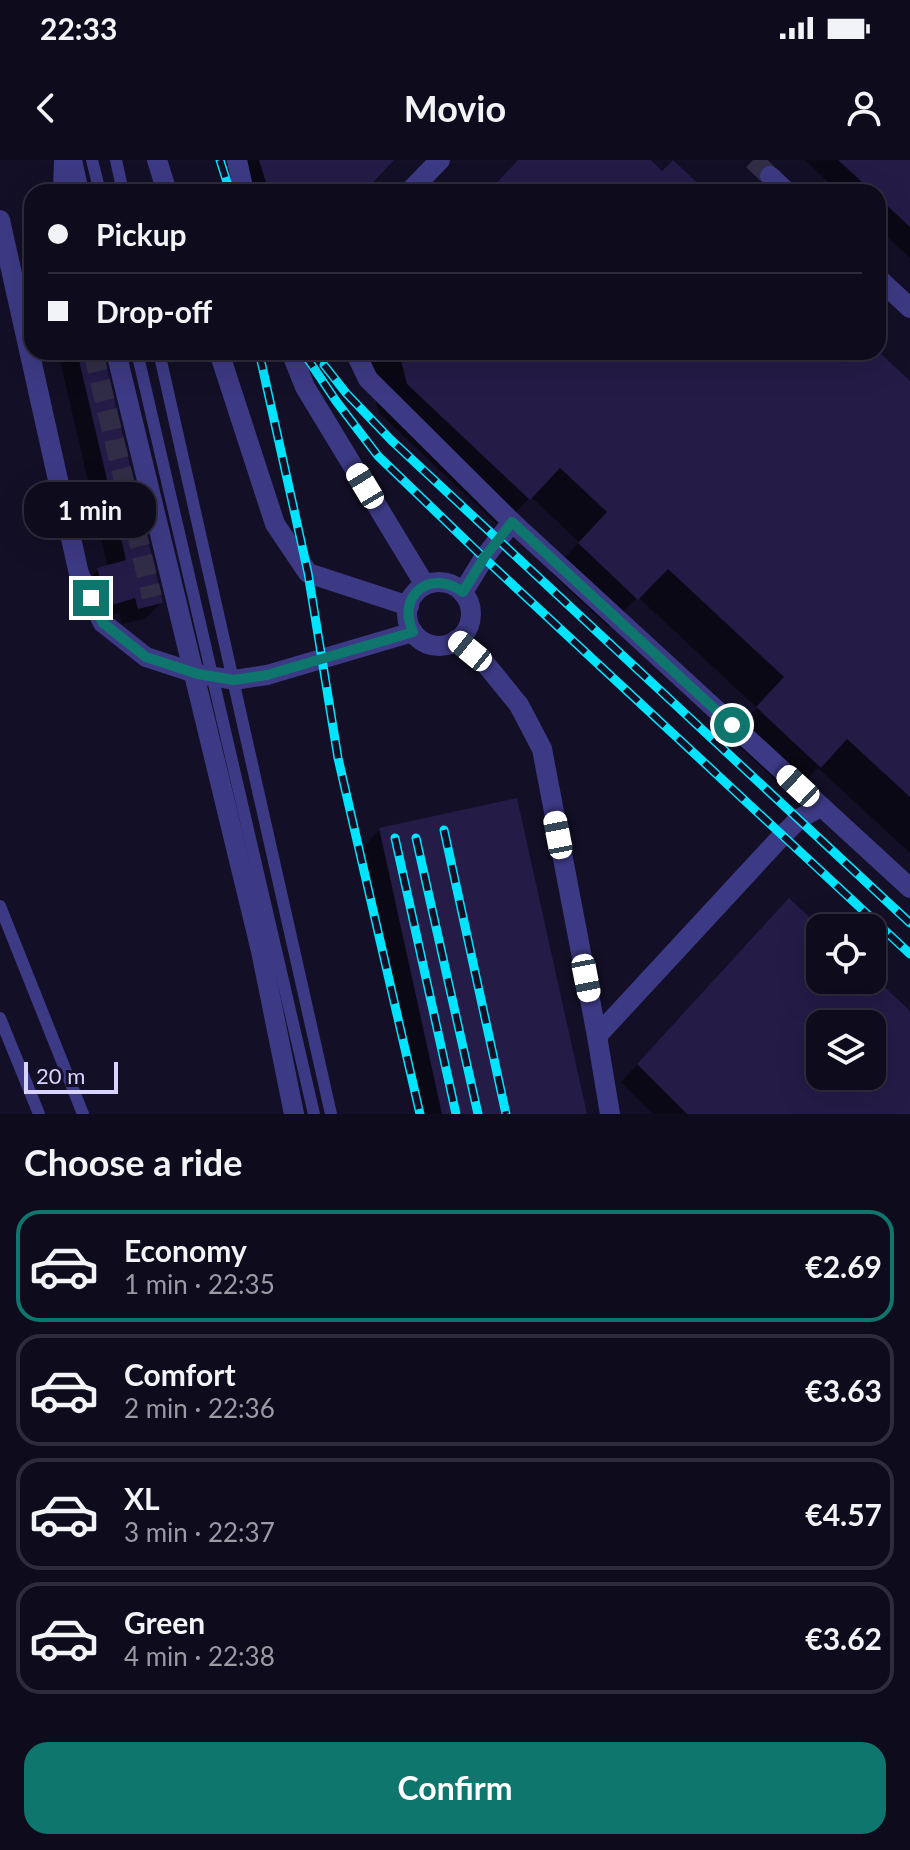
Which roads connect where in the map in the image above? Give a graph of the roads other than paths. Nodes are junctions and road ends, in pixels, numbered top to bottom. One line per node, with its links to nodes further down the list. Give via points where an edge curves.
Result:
1 (64, 160): 9 (street)
2 (72, 160): 10 (street)
3 (92, 160): 11 (lane)
4 (116, 160): 12 (lane)
5 (157, 160): 13 (street)
6 (237, 160): 14 (street)
7 (440, 160): 15 (street)
8 (770, 176): 16 (street)
9 (63, 184)
10 (77, 184)
11 (98, 184)
12 (121, 184)
13 (164, 184)
14 (242, 184)
15 (417, 184)
16 (778, 184)
17 (0, 220): 20 (street, bridge)
18 (886, 286): 19 (street)
19 (910, 308)
20 (24, 328)
21 (31, 360): 32 (street, bridge, via 79,574 103,623 146,657 234,680)
22 (118, 360): 41 (street, via 261,951)
23 (139, 360): 42 (lane)
24 (161, 360): 43 (lane)
25 (222, 360): 31 (street, via 275,524 308,573)
26 (294, 360): 29 (street, via 305,387)
27 (359, 360): 28 (street, via 368,379)
28 (512, 522): 30 (street); 34 (street)
29 (425, 585): 30 (street, via 446,582); 31 (street)
30 (463, 592): 33 (street, via 470,623)
31 (409, 606): 32 (street)
32 (413, 632): 33 (street, via 438,645)
33 (456, 640): 38 (street, via 484,662 519,705 542,749)
34 (820, 807): 35 (street); 38 (street, via 782,836)
35 (910, 888)
36 (0, 906): 40 (lane)
37 (0, 1018): 39 (lane)
38 (597, 1036): 44 (street)
39 (39, 1114)
40 (83, 1114)
41 (294, 1114)
42 (314, 1114)
43 (331, 1114)
44 (610, 1114)

